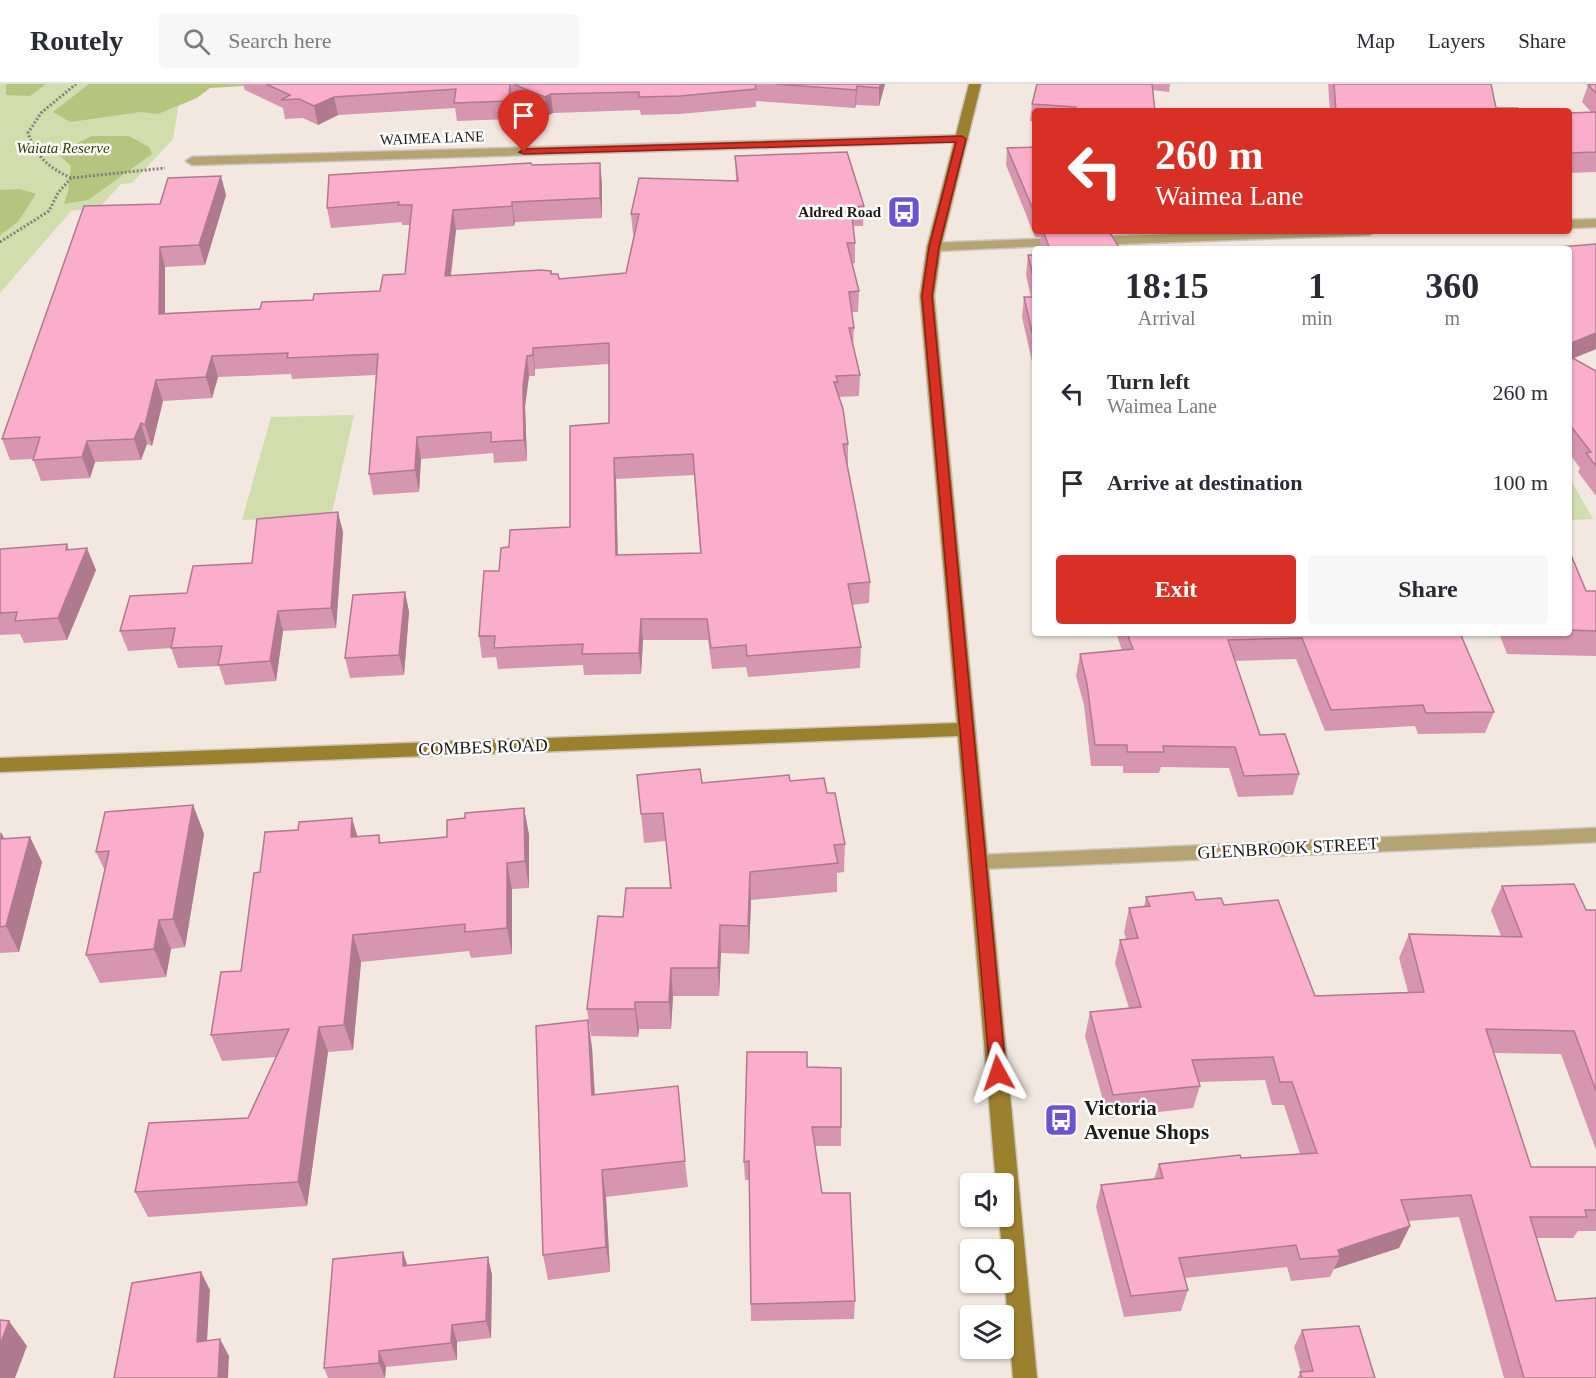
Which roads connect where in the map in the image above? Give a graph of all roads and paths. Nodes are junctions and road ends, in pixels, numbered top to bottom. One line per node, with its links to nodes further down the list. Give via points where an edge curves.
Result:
1 (76, 84): 5 (path, via 41,113 28,133 45,166)
2 (975, 84): 3 (main road)
3 (962, 139): 4 (street, WAIMEA LANE); 10 (main road)
4 (192, 161): 5 (path, via 158,169)
5 (71, 178): 9 (path, via 49,211)
6 (1596, 223): 7 (street)
7 (1572, 224)
8 (1287, 234): 10 (street)
9 (0, 242)
10 (934, 247): 11 (main road, via 927,296)
11 (967, 729): 12 (main road, COMBES ROAD); 14 (main road)
12 (0, 765)
13 (1596, 835): 14 (street, GLENBROOK STREET)
14 (980, 862): 15 (main road)
15 (1025, 1378)

